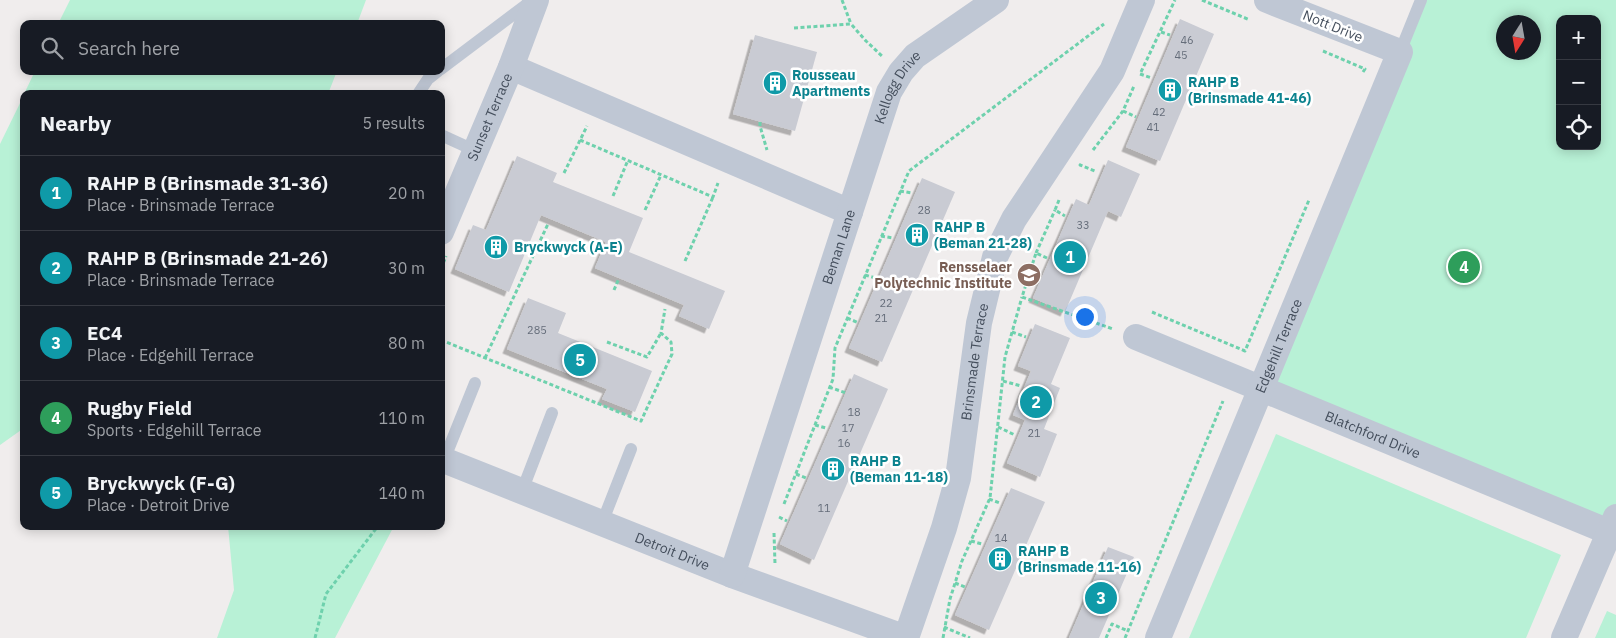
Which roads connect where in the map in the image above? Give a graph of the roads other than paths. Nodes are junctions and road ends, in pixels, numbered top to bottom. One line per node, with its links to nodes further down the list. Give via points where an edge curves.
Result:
1 (534, 0): 7 (lane); 8 (street, Sunset Terrace)
2 (996, 0): 13 (street, Kellogg Drive, via 915,56 901,72 889,92)
3 (1142, 0): 26 (street, Brinsmade Terrace, via 1112,71 1014,219 995,257 979,323 958,478)
4 (1421, 0): 6 (lane)
5 (1262, 12): 6 (street, Nott Drive)
6 (1400, 52): 17 (street, Edgehill Terrace)
7 (445, 66)
8 (511, 67): 12 (street, Sunset Terrace); 13 (street, Beman Lane)
9 (433, 75): 10 (lane)
10 (421, 90)
11 (445, 137): 12 (lane)
12 (476, 151): 14 (street, Sunset Terrace)
13 (850, 212): 25 (street, Beman Lane)
14 (445, 223)
15 (1136, 337): 17 (street, Blatchford Drive)
16 (475, 383): 20 (lane)
17 (1261, 388): 24 (street, Blatchford Drive); 27 (street, Edgehill Terrace)
18 (552, 414): 22 (lane)
19 (632, 449): 23 (lane)
20 (445, 454)
21 (445, 460): 22 (street, Detroit Drive)
22 (522, 491): 23 (street, Detroit Drive)
23 (602, 523): 25 (street, Detroit Drive)
24 (1612, 525): 28 (street)
25 (732, 575): 26 (street, Detroit Drive)
26 (906, 638)
27 (1158, 638)
28 (1564, 638)

